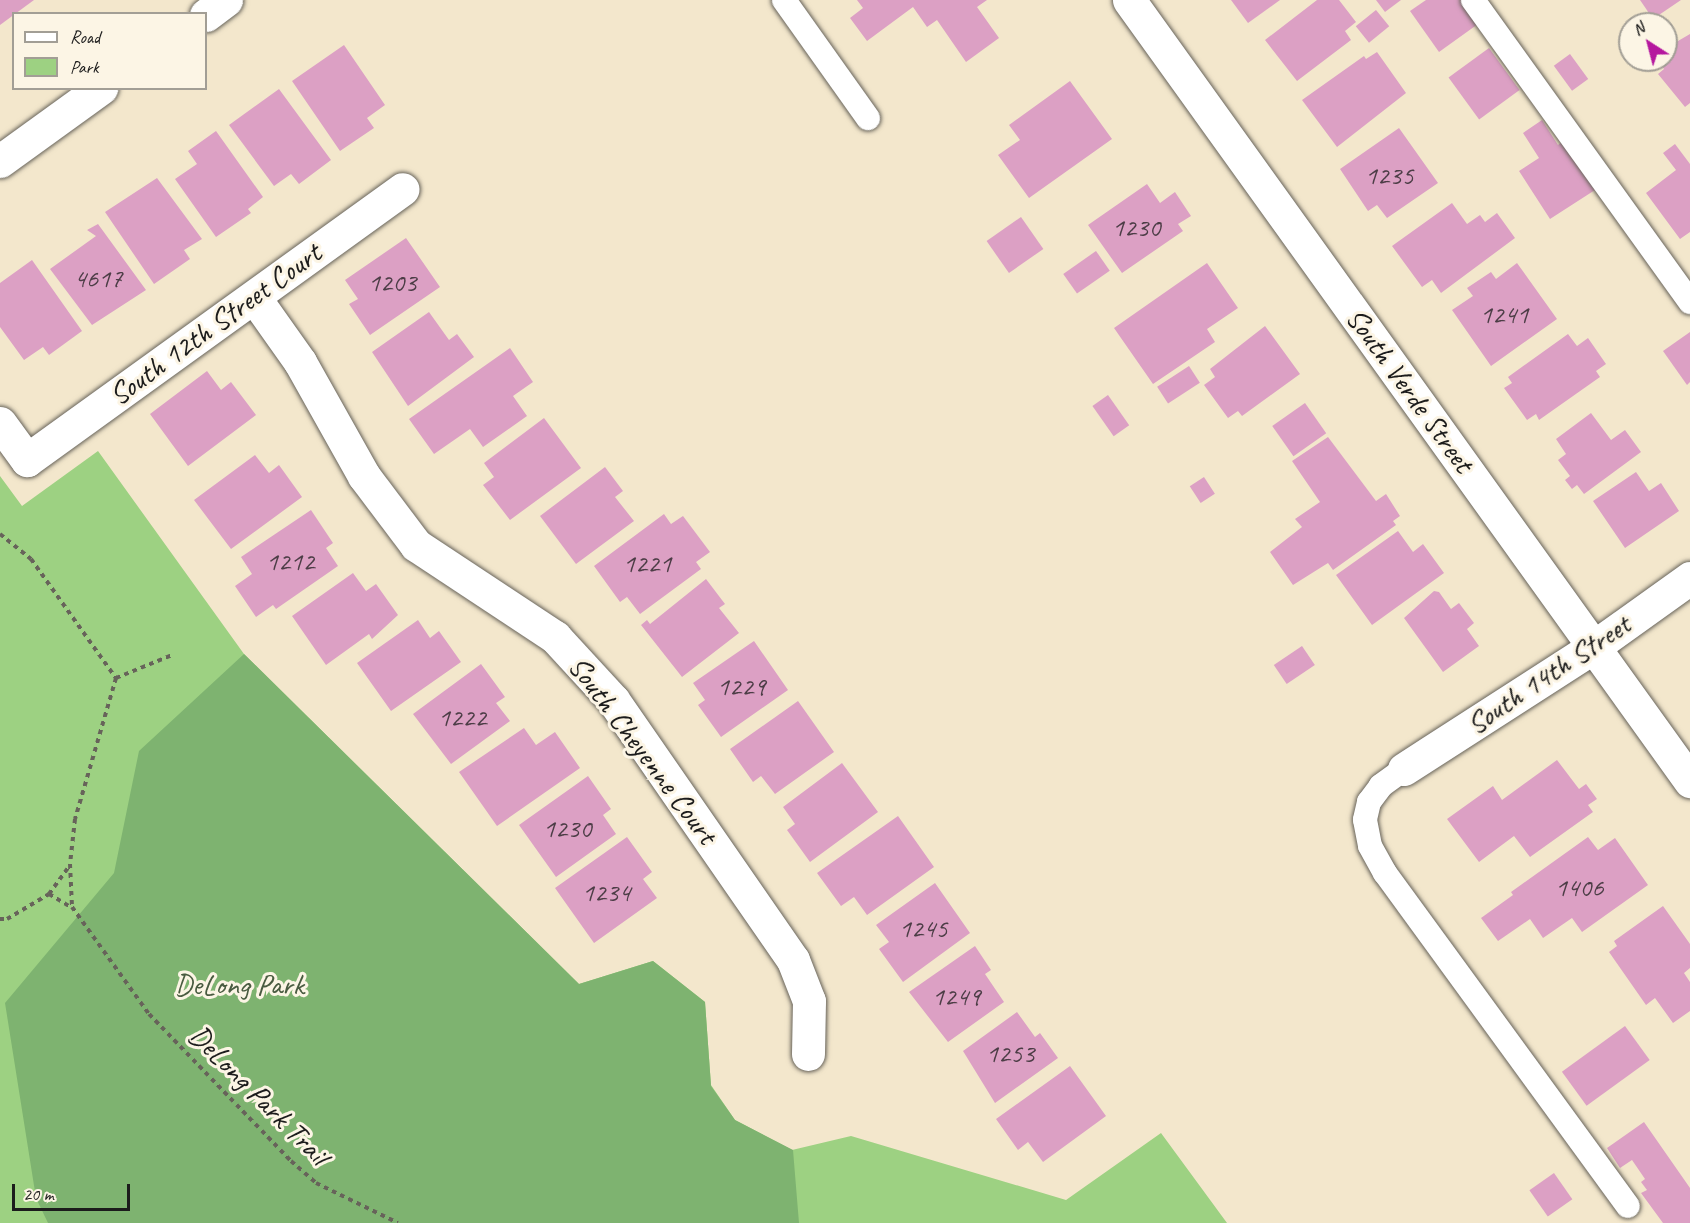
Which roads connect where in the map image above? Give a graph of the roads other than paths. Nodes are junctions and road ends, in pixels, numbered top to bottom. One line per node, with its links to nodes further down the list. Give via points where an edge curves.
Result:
1 (226, 0): 5 (street)
2 (784, 0): 7 (lane)
3 (1129, 0): 14 (street, South Verde Street)
4 (1473, 0): 11 (lane)
5 (207, 14)
6 (99, 90): 8 (street)
7 (868, 118)
8 (0, 161)
9 (403, 189): 10 (street, South 12th Street Court)
10 (254, 297): 12 (street, South 12th Street Court, via 27,459); 17 (street, South Cheyenne Court, via 300,362 364,476 416,545 555,637 613,700 796,966 809,1001)
11 (1690, 302)
12 (0, 423)
13 (1690, 578): 14 (street, South 14th Street)
14 (1595, 646): 15 (street, South 14th Street); 16 (street, South Verde Street)
15 (1404, 769): 18 (lane, via 1380,786 1369,802 1365,820 1370,846 1385,873)
16 (1690, 780)
17 (808, 1054)
18 (1628, 1206)

